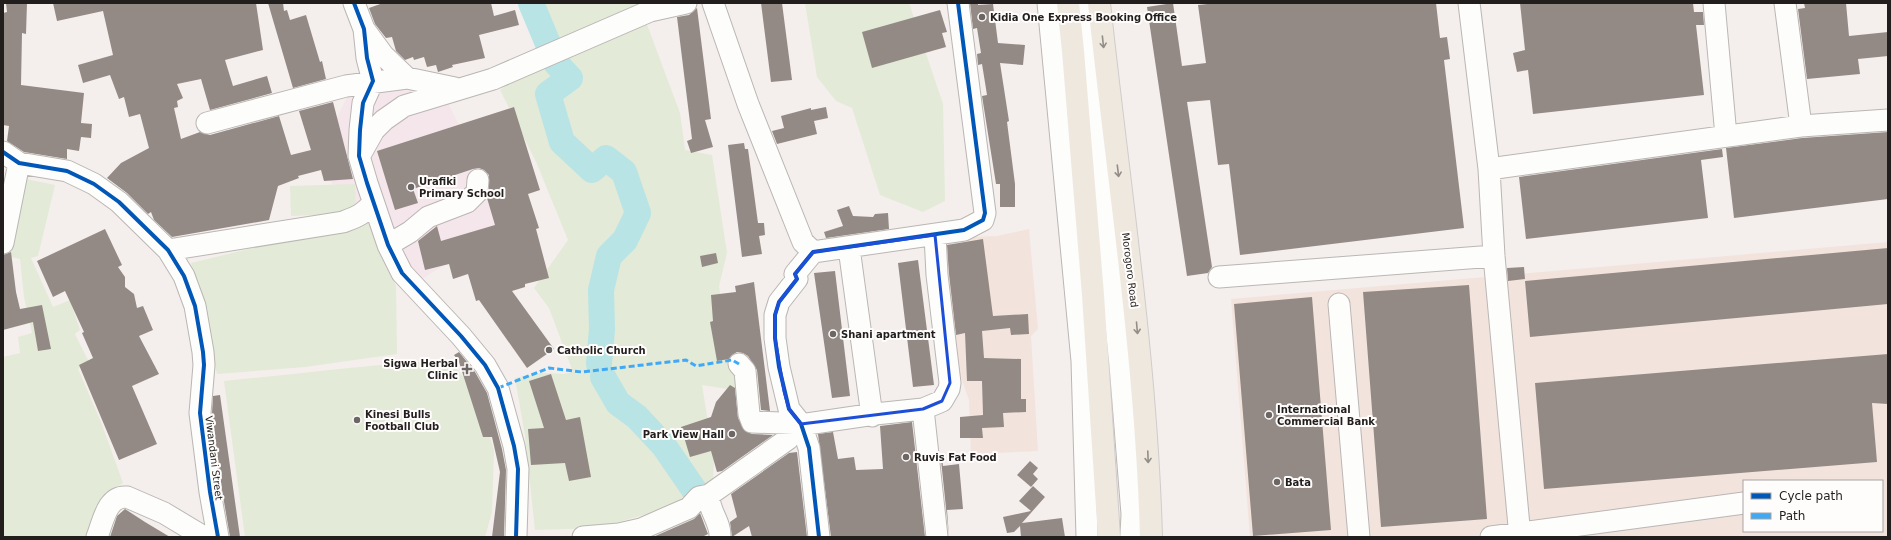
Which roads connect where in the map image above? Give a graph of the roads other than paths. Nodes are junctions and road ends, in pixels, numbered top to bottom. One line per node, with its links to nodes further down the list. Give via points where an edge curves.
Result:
1 (354, 3): 13 (street)
2 (686, 3): 16 (street, via 650,12 493,79)
3 (712, 3): 31 (street, via 748,104 803,242)
4 (958, 3): 26 (street, via 985,213 983,220 975,226)
5 (1048, 3): 34 (street)
6 (1068, 3): 34 (highway, via 1074,51)
7 (1076, 3): 54 (street, via 1111,364 1122,513)
8 (1083, 3): 55 (street, Morogoro Road, via 1120,365 1132,514)
9 (1099, 3): 56 (highway, Morogoro Road, one-way to 56, via 1136,317 1148,443)
10 (1469, 3): 23 (street)
11 (1714, 3): 20 (street)
12 (1785, 3): 19 (street)
13 (364, 29): 14 (street); 15 (street)
14 (407, 78): 15 (street); 16 (street)
15 (373, 81): 18 (street, via 310,94); 21 (street, via 362,103)
16 (463, 89): 21 (street, via 404,106 374,130)
17 (1888, 120): 19 (street)
18 (207, 124)
19 (1801, 126): 20 (street)
20 (1726, 136): 23 (street)
21 (359, 156): 25 (street)
22 (11, 158): 27 (street); 30 (street, Viwandani Street, via 67,171 94,184 118,202)
23 (1488, 170): 32 (street)
24 (478, 180): 28 (street, via 477,192 467,202 428,217)
25 (373, 202): 28 (street); 30 (street, via 360,216 343,222)
26 (935, 235): 29 (street); 37 (street, via 937,275 950,382 942,401)
27 (3, 243)
28 (388, 245): 47 (street, via 402,273 461,336 485,365 498,388 518,469)
29 (849, 248): 31 (street); 38 (street)
30 (168, 250): 46 (street, Viwandani Street, via 184,276 195,306 204,365 200,413)
31 (813, 252): 39 (street, via 795,274 796,279 779,302 775,315 775,338 784,391)
32 (1494, 256): 33 (street); 43 (street)
33 (1219, 277)
34 (1085, 297): 52 (street, via 1082,361); 53 (highway)
35 (1339, 304): 57 (street)
36 (738, 364): 39 (street, via 745,371 752,422)
37 (923, 410): 38 (street); 51 (street)
38 (872, 416): 39 (street)
39 (797, 424): 40 (street, via 788,439); 50 (street, via 809,448)
40 (709, 495): 42 (street, via 699,497 689,508 655,524); 49 (street)
41 (1743, 503): 43 (street)
42 (621, 535): 48 (street)
43 (1520, 535): 58 (street)
44 (97, 537): 45 (street, via 110,504 122,496 164,513)
45 (204, 537)
46 (218, 537)
47 (516, 537)
48 (583, 537)
49 (720, 537)
50 (819, 537)
51 (937, 537)
52 (1087, 537)
53 (1109, 537)
54 (1121, 537)
55 (1131, 537)
56 (1151, 537)
57 (1359, 537)
58 (1492, 537)

